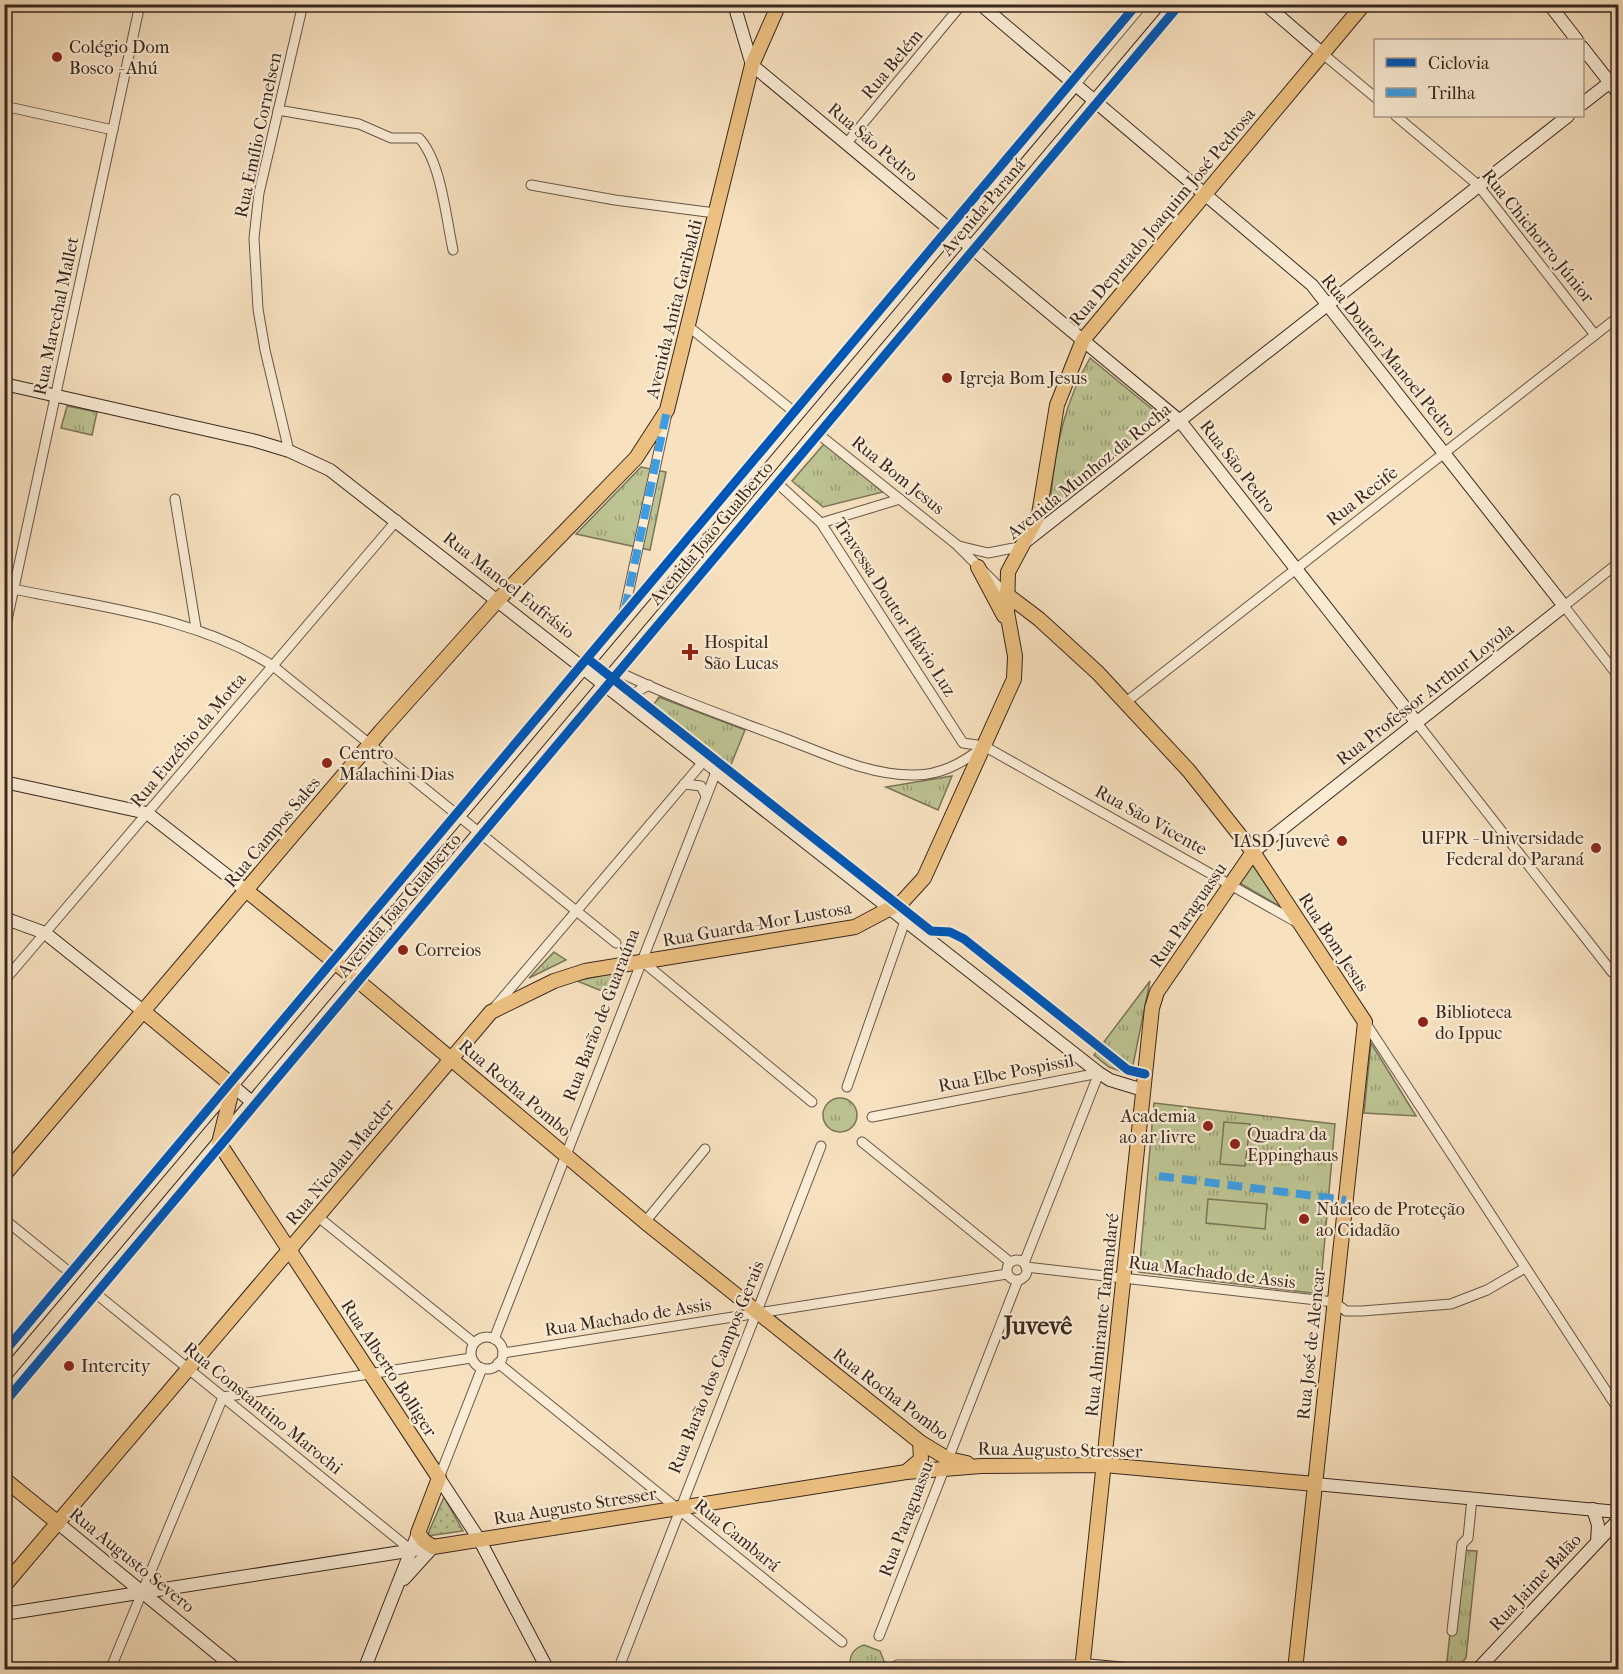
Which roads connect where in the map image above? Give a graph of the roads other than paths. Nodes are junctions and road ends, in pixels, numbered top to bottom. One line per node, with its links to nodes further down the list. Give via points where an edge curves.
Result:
1 (140, 4): 26 (street, Rua Marechal Mallet)
2 (303, 4): 23 (street, Rua Emílio Cornelsen)
3 (734, 4): 15 (street)
4 (779, 4): 15 (main road, Avenida Anita Garibaldi)
5 (962, 4): 27 (street, Rua Belém)
6 (980, 4): 17 (street, Rua Doutor Manoel Pedro)
7 (1143, 4): 17 (street, Avenida Paraná)
8 (1176, 4): 20 (street, Avenida Paraná)
9 (1265, 4): 14 (street)
10 (1364, 4): 14 (main road, Rua Deputado Joaquim José Pedrosa)
11 (1549, 4): 12 (street)
12 (1576, 39)
13 (1584, 49): 16 (street)
14 (1323, 54): 19 (street); 30 (main road, Rua Deputado Joaquim José Pedrosa)
15 (752, 65): 27 (street, Rua São Pedro); 31 (main road, Avenida Anita Garibaldi)
16 (1614, 79): 18 (street); 21 (street)
17 (1075, 85): 20 (street, Rua Doutor Manoel Pedro); 32 (street, Avenida Paraná)
18 (1618, 93)
19 (1374, 96)
20 (1094, 101): 30 (street, Rua Doutor Manoel Pedro); 33 (street, Avenida Paraná)
21 (1584, 102)
22 (4, 106): 26 (street)
23 (278, 110): 34 (street, via 359,124 391,138 419,138 433,160); 48 (street, Rua Emílio Cornelsen, via 256,214 255,269 265,350)
24 (1397, 117): 29 (street, Rua Chichorro Júnior)
25 (1567, 117): 29 (street, Avenida Munhoz da Rocha)
26 (113, 130): 43 (street, Rua Marechal Mallet)
27 (846, 144): 32 (street, Rua São Pedro)
28 (531, 185): 31 (street)
29 (1478, 185): 36 (street, Avenida Munhoz da Rocha); 39 (street, Rua Chichorro Júnior)
30 (1204, 194): 35 (street, Rua Doutor Manoel Pedro); 40 (main road, Rua Deputado Joaquim José Pedrosa)
31 (716, 213): 38 (main road, Avenida Anita Garibaldi)
32 (952, 231): 33 (street, Rua São Pedro); 45 (street, Avenida Paraná)
33 (971, 247): 40 (street, Rua São Pedro); 47 (street, Avenida Paraná)
34 (453, 250)
35 (1312, 285): 36 (street, Rua Doutor Manoel Pedro); 41 (street, via 1316,298 1313,307)
36 (1328, 304): 41 (street, Avenida Munhoz da Rocha); 49 (street, Rua Doutor Manoel Pedro)
37 (1618, 317): 39 (street, Rua Recife)
38 (688, 326): 44 (main road, Avenida Anita Garibaldi); 45 (street)
39 (1595, 335): 49 (street, Rua Recife)
40 (1083, 340): 46 (street, Rua São Pedro); 56 (main road, Rua Deputado Joaquim José Pedrosa, via 1057,405 1039,513)
41 (1276, 345): 46 (street, Avenida Munhoz da Rocha)
42 (4, 384): 43 (street, Rua Manoel Eufrásio)
43 (56, 395): 48 (street, Rua Manoel Eufrásio); 60 (street, Rua Marechal Mallet)
44 (667, 410): 62 (main road, Rua Campos Sales, via 636,458); 64 (street, Avenida Anita Garibaldi)
45 (798, 415): 64 (street, Avenida João Gualberto)
46 (1180, 421): 56 (street, Avenida Munhoz da Rocha); 59 (street, Rua São Pedro)
47 (816, 432): 50 (street, Avenida João Gualberto); 52 (street, Rua Bom Jesus)
48 (289, 451): 53 (street, Rua Manoel Eufrásio, via 338,475)
49 (1444, 453): 59 (street, Rua Recife); 63 (street, Rua Doutor Manoel Pedro)
50 (775, 481): 54 (street, Travessa Doutor Flávio Luz); 70 (street, Avenida João Gualberto)
51 (176, 499): 66 (street)
52 (900, 499): 54 (street); 55 (street, Rua Bom Jesus)
53 (397, 520): 62 (street, Rua Manoel Eufrásio); 68 (street, Rua Euzébio da Motta)
54 (821, 523): 78 (street, Travessa Doutor Flávio Luz, via 963,743)
55 (957, 545): 56 (street, Rua Bom Jesus, via 988,553); 58 (street, Rua Bom Jesus)
56 (1019, 547): 61 (main road, Avenida Munhoz da Rocha, via 1008,572)
57 (1618, 563): 63 (street, Rua Professor Arthur Loyola)
58 (978, 567): 61 (street, Rua Bom Jesus); 65 (main road)
59 (1296, 569): 74 (street, Rua Recife); 76 (street, Rua São Pedro)
60 (9, 588): 66 (street); 67 (street, Rua Marechal Mallet)
61 (1006, 594): 65 (main road, Avenida Munhoz da Rocha); 74 (main road, Rua Bom Jesus, via 1039,619)
62 (498, 600): 69 (street, Rua Manoel Eufrásio); 77 (main road, Rua Campos Sales)
63 (1564, 606): 71 (street, Rua Doutor Manoel Pedro); 76 (street, Rua Professor Arthur Loyola)
64 (622, 624): 69 (street, Avenida João Gualberto)
65 (1009, 626): 78 (main road, Avenida Munhoz da Rocha, via 1015,657 1014,679)
66 (196, 628): 68 (street)
67 (4, 634)
68 (273, 666): 77 (street); 84 (street, Rua Euzébio da Motta)
69 (585, 668): 72 (street, Rua Manoel Eufrásio); 85 (street, Avenida João Gualberto)
70 (617, 671): 72 (street, Avenida João Gualberto); 73 (street)
71 (1618, 676)
72 (606, 685): 75 (street, Rua Manoel Eufrásio); 86 (street, Avenida João Gualberto)
73 (649, 685): 75 (street, via 638,691); 78 (street, via 883,773 918,776 938,772)
74 (1126, 702): 87 (main road, Rua Bom Jesus, via 1189,771)
75 (634, 707): 79 (street, Rua Manoel Eufrásio)
76 (1417, 723): 87 (street, Rua Professor Arthur Loyola); 99 (street, Rua São Pedro)
77 (370, 744): 85 (street); 89 (main road, Rua Campos Sales)
78 (984, 746): 88 (street, Rua São Vicente); 90 (main road, via 930,870 912,894)
79 (703, 762): 80 (street, Rua Manoel Eufrásio); 82 (street, Rua Nicolau Maeder)
80 (716, 772): 83 (street, Rua Barão de Guaraúna); 90 (street, Rua Manoel Eufrásio)
81 (4, 782): 84 (street, Rua Rocha Pombo)
82 (684, 784): 83 (street, via 701,786); 91 (street, Rua Nicolau Maeder)
83 (706, 796): 97 (street, Rua Barão de Guaraúna)
84 (147, 813): 89 (street, Rua Rocha Pombo); 95 (street, Rua Euzébio da Motta)
85 (460, 818): 86 (street); 98 (street, Avenida João Gualberto)
86 (481, 834): 91 (street); 98 (street, Avenida João Gualberto)
87 (1253, 852): 88 (main road, Rua Paraguassu); 94 (main road, Rua Bom Jesus)
88 (1231, 884): 94 (street, Rua São Vicente); 101 (main road, Rua Paraguassu)
89 (247, 891): 98 (main road, Rua Rocha Pombo); 102 (main road, Rua Campos Sales)
90 (891, 910): 93 (street, Rua Manoel Eufrásio); 97 (main road, Rua Guarda-Mor Lustosa, via 843,930)
91 (576, 911): 96 (street); 103 (street, Rua Nicolau Maeder)
92 (4, 918): 95 (street)
93 (905, 921): 106 (street, Rua Manoel Eufrásio); 108 (street)
94 (1300, 924): 104 (main road, Rua Bom Jesus)
95 (45, 933): 100 (street, Rua Euzébio da Motta); 102 (street)
96 (616, 943)
97 (642, 961): 103 (main road, Rua Guarda-Mor Lustosa, via 554,981); 110 (street); 117 (street, Rua Barão de Guaraúna)
98 (347, 972): 105 (main road, Rua Rocha Pombo); 107 (street, Avenida João Gualberto); 111 (street, Avenida João Gualberto)
99 (1612, 972)
100 (4, 981)
101 (1154, 1000): 109 (main road, Rua Almirante Tamandaré)
102 (143, 1011): 107 (main road); 118 (main road, Rua Campos Sales)
103 (491, 1012): 105 (main road, Rua Nicolau Maeder)
104 (1365, 1022): 125 (street, Rua Bom Jesus); 131 (main road, Rua José de Alencar)
105 (452, 1058): 117 (main road, Rua Rocha Pombo); 119 (main road, Rua Nicolau Maeder)
106 (1099, 1073): 109 (street, Rua Elbe Pospissil); 112 (street, Rua Elbe Pospissil); 124 (street)
107 (233, 1086): 111 (street); 113 (main road); 127 (street, Avenida João Gualberto)
108 (847, 1087)
109 (1143, 1090): 128 (main road, Rua Almirante Tamandaré)
110 (812, 1102)
111 (253, 1103): 113 (street, Avenida João Gualberto)
112 (872, 1117)
113 (219, 1143): 122 (main road, Rua Alberto Bolliger); 130 (street, Avenida João Gualberto)
114 (862, 1143): 123 (street)
115 (821, 1146): 132 (street, Rua Barão dos Campos Gerais)
116 (705, 1149): 121 (street)
117 (566, 1155): 121 (main road, Rua Rocha Pombo); 133 (street, Rua Barão de Guaraúna)
118 (4, 1174)
119 (317, 1216): 122 (main road, Rua Nicolau Maeder); 134 (street)
120 (4, 1219): 127 (street)
121 (645, 1222): 132 (main road, Rua Rocha Pombo)
122 (290, 1249): 140 (main road, Rua Nicolau Maeder); 141 (main road, Rua Alberto Bolliger)
123 (1010, 1262): 124 (street, via 1016,1260); 126 (street)
124 (1025, 1265): 128 (street, Rua Machado de Assis); 129 (street, via 1025,1275)
125 (1525, 1268): 131 (street, Rua Machado de Assis, via 1452,1304 1346,1311); 144 (street, Rua Bom Jesus)
126 (1007, 1274): 129 (street); 132 (street, Rua Machado de Assis)
127 (73, 1275): 136 (street, Avenida João Gualberto)
128 (1124, 1278): 131 (street, Rua Machado de Assis); 147 (main road, Rua Almirante Tamandaré)
129 (1018, 1280): 146 (street, Rua Paraguassu)
130 (94, 1292): 140 (street, Rua Constantino Marochi); 143 (street, Avenida João Gualberto)
131 (1334, 1302): 152 (main road, Rua José de Alencar)
132 (758, 1313): 135 (street, Rua Machado de Assis); 145 (main road, Rua Rocha Pombo); 156 (street, Rua Barão dos Campos Gerais)
133 (494, 1339): 134 (street, via 481,1338); 135 (street)
134 (474, 1344): 137 (street)
135 (503, 1353): 138 (street)
136 (4, 1356)
137 (471, 1358): 139 (street); 141 (street)
138 (498, 1363): 139 (street); 156 (street, Rua Cambará)
139 (482, 1368): 150 (street)
140 (188, 1369): 142 (street, Rua Constantino Marochi); 160 (main road, Rua Nicolau Maeder)
141 (371, 1374): 142 (street); 150 (main road, Rua Alberto Bolliger)
142 (223, 1397): 165 (street, Rua Constantino Marochi); 167 (street)
143 (4, 1398)
144 (1618, 1409)
145 (920, 1442): 146 (main road, Rua Rocha Pombo); 149 (main road, via 921,1459)
146 (946, 1464): 148 (main road, Rua Rocha Pombo); 149 (main road, Rua Augusto Stresser); 171 (street, Rua Paraguassu)
147 (1104, 1465): 148 (main road, Rua Augusto Stresser); 152 (main road, Rua Augusto Stresser); 174 (main road, Rua Almirante Tamandaré)
148 (981, 1466)
149 (906, 1472): 156 (main road, Rua Augusto Stresser)
150 (439, 1478): 153 (main road); 155 (street, Rua Alberto Bolliger)
151 (4, 1479): 160 (main road, Rua Augusto Severo)
152 (1314, 1484): 154 (street, Rua Augusto Stresser); 181 (main road, Rua José de Alencar)
153 (433, 1494): 155 (street, via 443,1493); 161 (main road)
154 (1472, 1498): 157 (street, Rua Augusto Stresser); 170 (street, via 1468,1538 1462,1544)
155 (454, 1500): 162 (street, Rua Alberto Bolliger)
156 (679, 1509): 162 (main road, Rua Augusto Stresser); 172 (street, Rua Cambará); 179 (street, Rua Barão dos Campos Gerais)
157 (1593, 1509): 158 (street, Rua Augusto Stresser); 163 (street)
158 (1618, 1512)
159 (1618, 1520): 163 (street, Rua Jaime Balão)
160 (58, 1523): 166 (main road, Rua Nicolau Maeder); 167 (street, Rua Augusto Severo)
161 (418, 1533): 164 (main road); 165 (street)
162 (479, 1539): 164 (main road, Rua Augusto Stresser); 178 (street, Rua Alberto Bolliger)
163 (1598, 1542): 182 (street, Rua Jaime Balão)
164 (433, 1547): 165 (street, Rua Augusto Stresser); 168 (street, via 409,1571)
165 (411, 1550): 167 (street, Rua Augusto Stresser); 168 (street)
166 (4, 1586)
167 (142, 1592): 169 (street, Rua Augusto Stresser); 175 (street); 176 (street, Rua Augusto Severo)
168 (390, 1605): 177 (street)
169 (4, 1614)
170 (1452, 1631)
171 (879, 1636)
172 (842, 1642)
173 (897, 1665): 174 (street)
174 (1083, 1667): 180 (street)
175 (110, 1670)
176 (237, 1670)
177 (364, 1670)
178 (548, 1670)
179 (618, 1670)
180 (1138, 1670)
181 (1295, 1670)
182 (1477, 1670)

